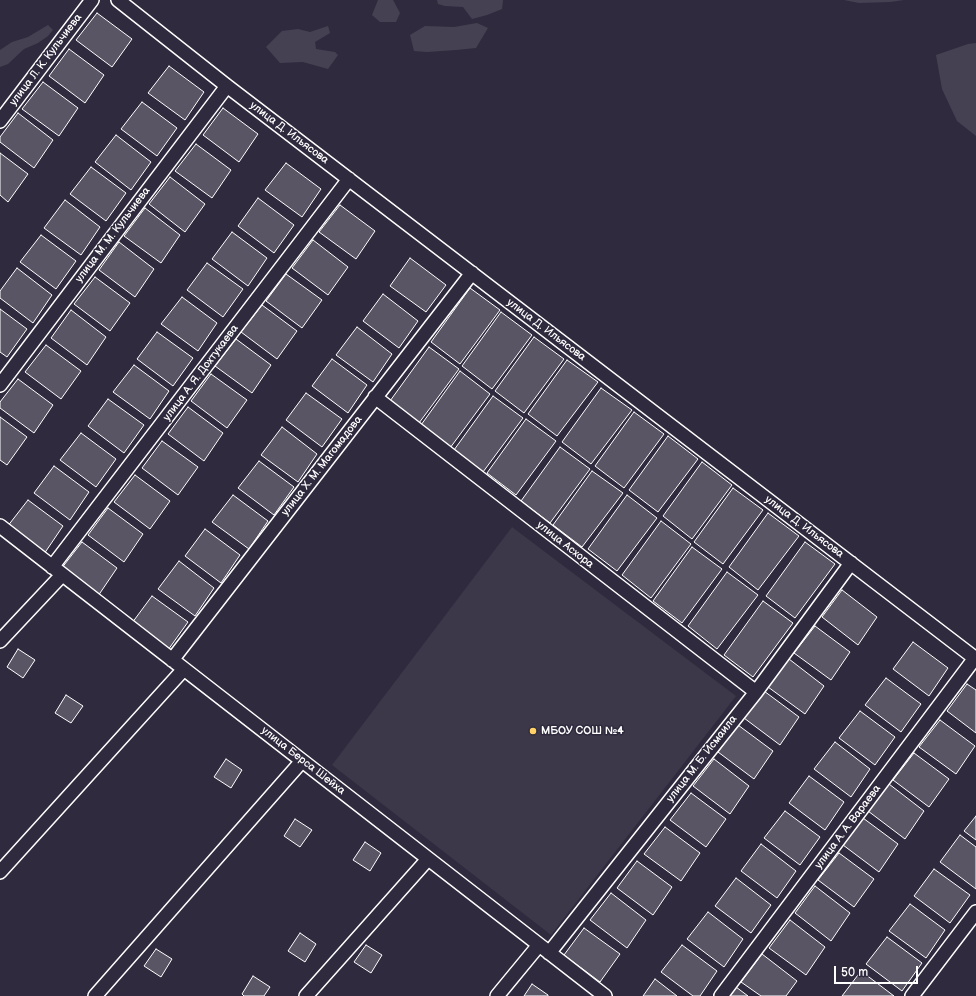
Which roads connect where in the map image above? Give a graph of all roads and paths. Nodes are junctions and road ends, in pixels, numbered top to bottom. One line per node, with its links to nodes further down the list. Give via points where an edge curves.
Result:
1 (92, 0): 4 (street, улица Л. К. Кульчиева)
2 (118, 0): 3 (street, улица Д. Ильясова)
3 (227, 86): 5 (street, улица Д. Ильясова); 7 (street, улица М. М. Кульчиева)
4 (0, 121)
5 (349, 179): 6 (street, улица Д. Ильясова); 11 (street, улица А. Я. Дохтукаева)
6 (472, 273): 8 (street, улица Х. М. Магомадова); 10 (street, улица Д. Ильясова)
7 (0, 385)
8 (375, 398): 14 (street, улица Х. М. Магомадова); 16 (street, улица Асхора)
9 (0, 526): 11 (street, улица Берса Шейха)
10 (851, 563): 13 (street, улица Д. Ильясова); 16 (street, улица М. Б. Исмаила)
11 (57, 571): 12 (street, улица А. Я. Дохтукаева); 14 (street, улица Берса Шейха)
12 (0, 641)
13 (976, 658): 26 (street, улица А. А. Вараева)
14 (172, 660): 15 (street, улица Берса Шейха)
15 (184, 669): 17 (street, улица Берса Шейха); 19 (street)
16 (756, 692): 21 (street, улица М. Б. Исмаила)
17 (302, 761): 18 (street, улица Берса Шейха); 22 (street)
18 (428, 859): 21 (street, улица Берса Шейха); 23 (street)
19 (0, 872)
20 (976, 912): 27 (street)
21 (544, 949): 24 (street, улица М. Б. Исмаила); 25 (street, улица Берса Шейха)
22 (95, 996)
23 (306, 996)
24 (497, 996)
25 (605, 996)
26 (721, 996)
27 (912, 996)

